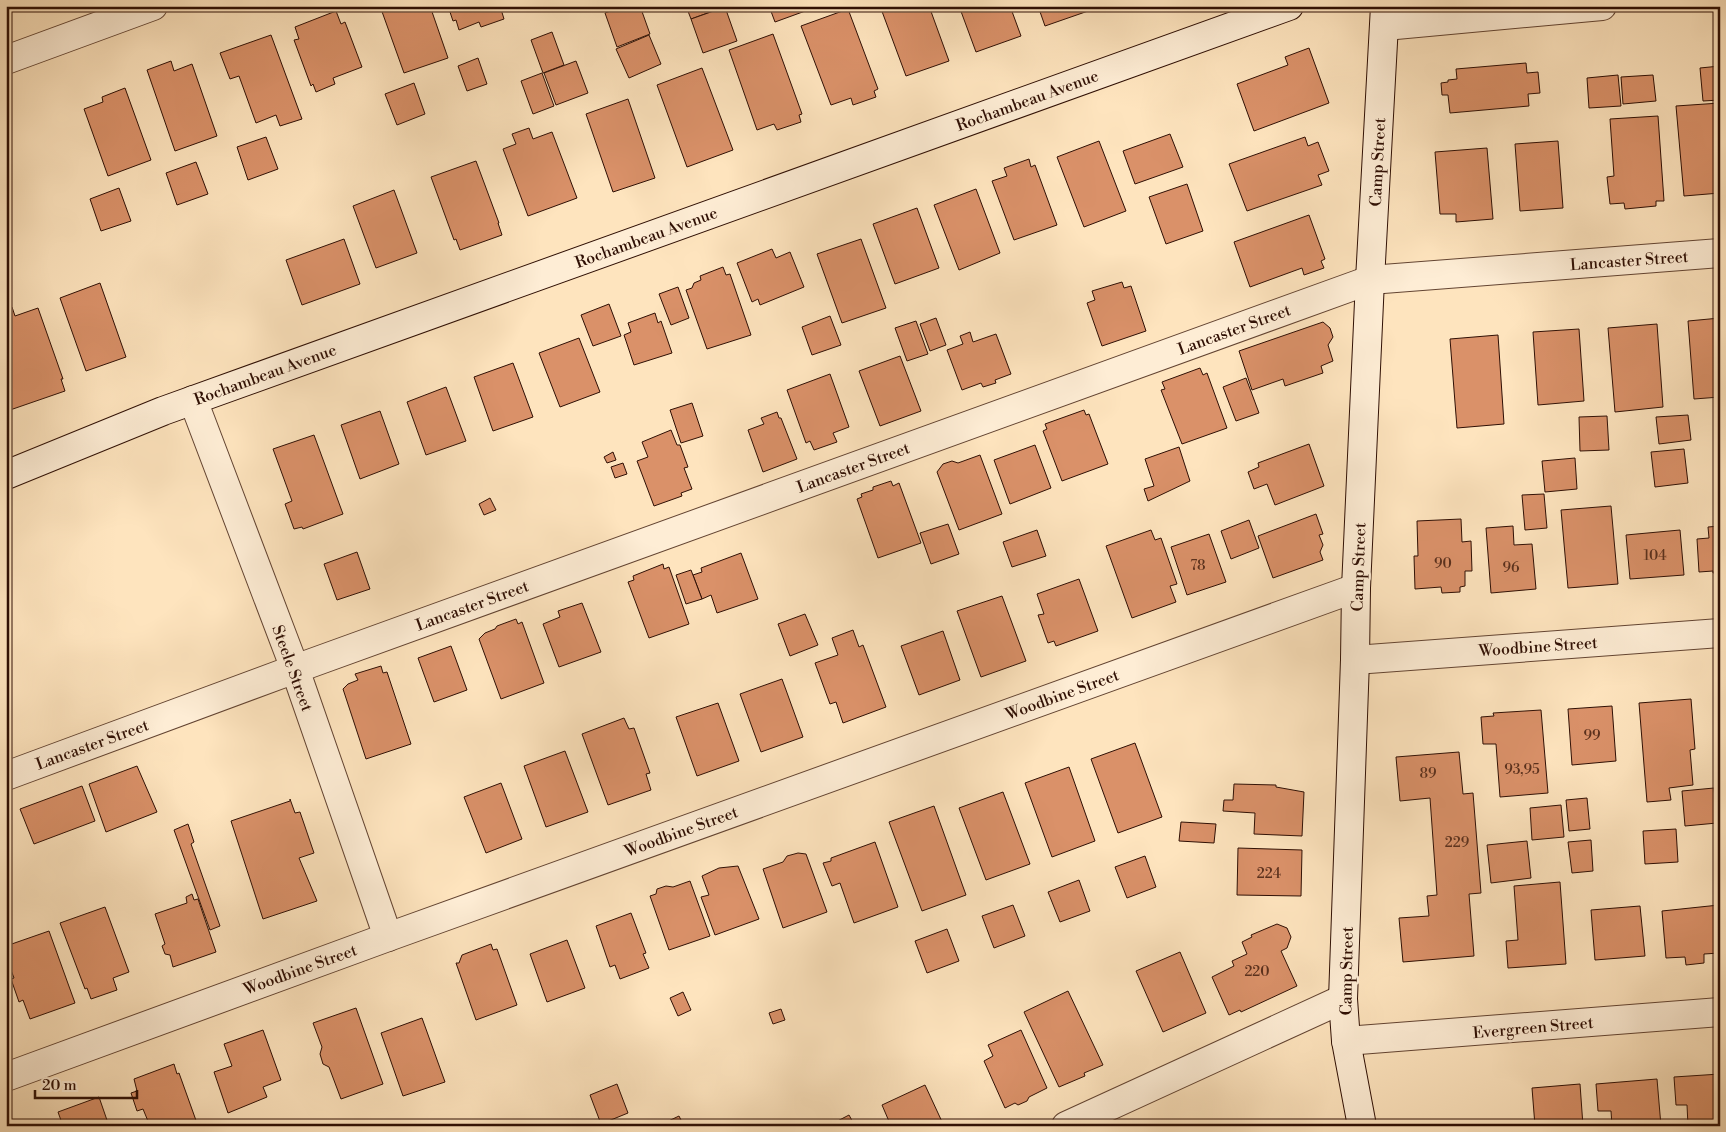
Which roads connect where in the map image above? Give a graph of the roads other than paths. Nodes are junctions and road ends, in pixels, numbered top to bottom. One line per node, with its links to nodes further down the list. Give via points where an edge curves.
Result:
1 (153, 6): 5 (street)
2 (1289, 6): 8 (street, Rochambeau Avenue)
3 (1602, 6): 4 (street)
4 (1385, 16): 7 (street, Camp Street)
5 (6, 60)
6 (1720, 253): 7 (street, Lancaster Street)
7 (1370, 280): 10 (street, Camp Street); 13 (street, Lancaster Street)
8 (193, 400): 9 (street, Rochambeau Avenue); 13 (street, Steele Street)
9 (6, 475)
10 (1356, 588): 12 (street, Camp Street); 15 (street, Woodbine Street)
11 (1720, 633): 12 (street, Woodbine Street)
12 (1355, 660): 16 (street, Camp Street)
13 (295, 669): 14 (street, Lancaster Street); 15 (street, Steele Street)
14 (6, 776)
15 (388, 937): 19 (street, Woodbine Street)
16 (1343, 999): 18 (street, Camp Street); 20 (street)
17 (1720, 1012): 18 (street, Evergreen Street)
18 (1346, 1041): 21 (street, Camp Street)
19 (6, 1076)
20 (1066, 1126)
21 (1362, 1126)

